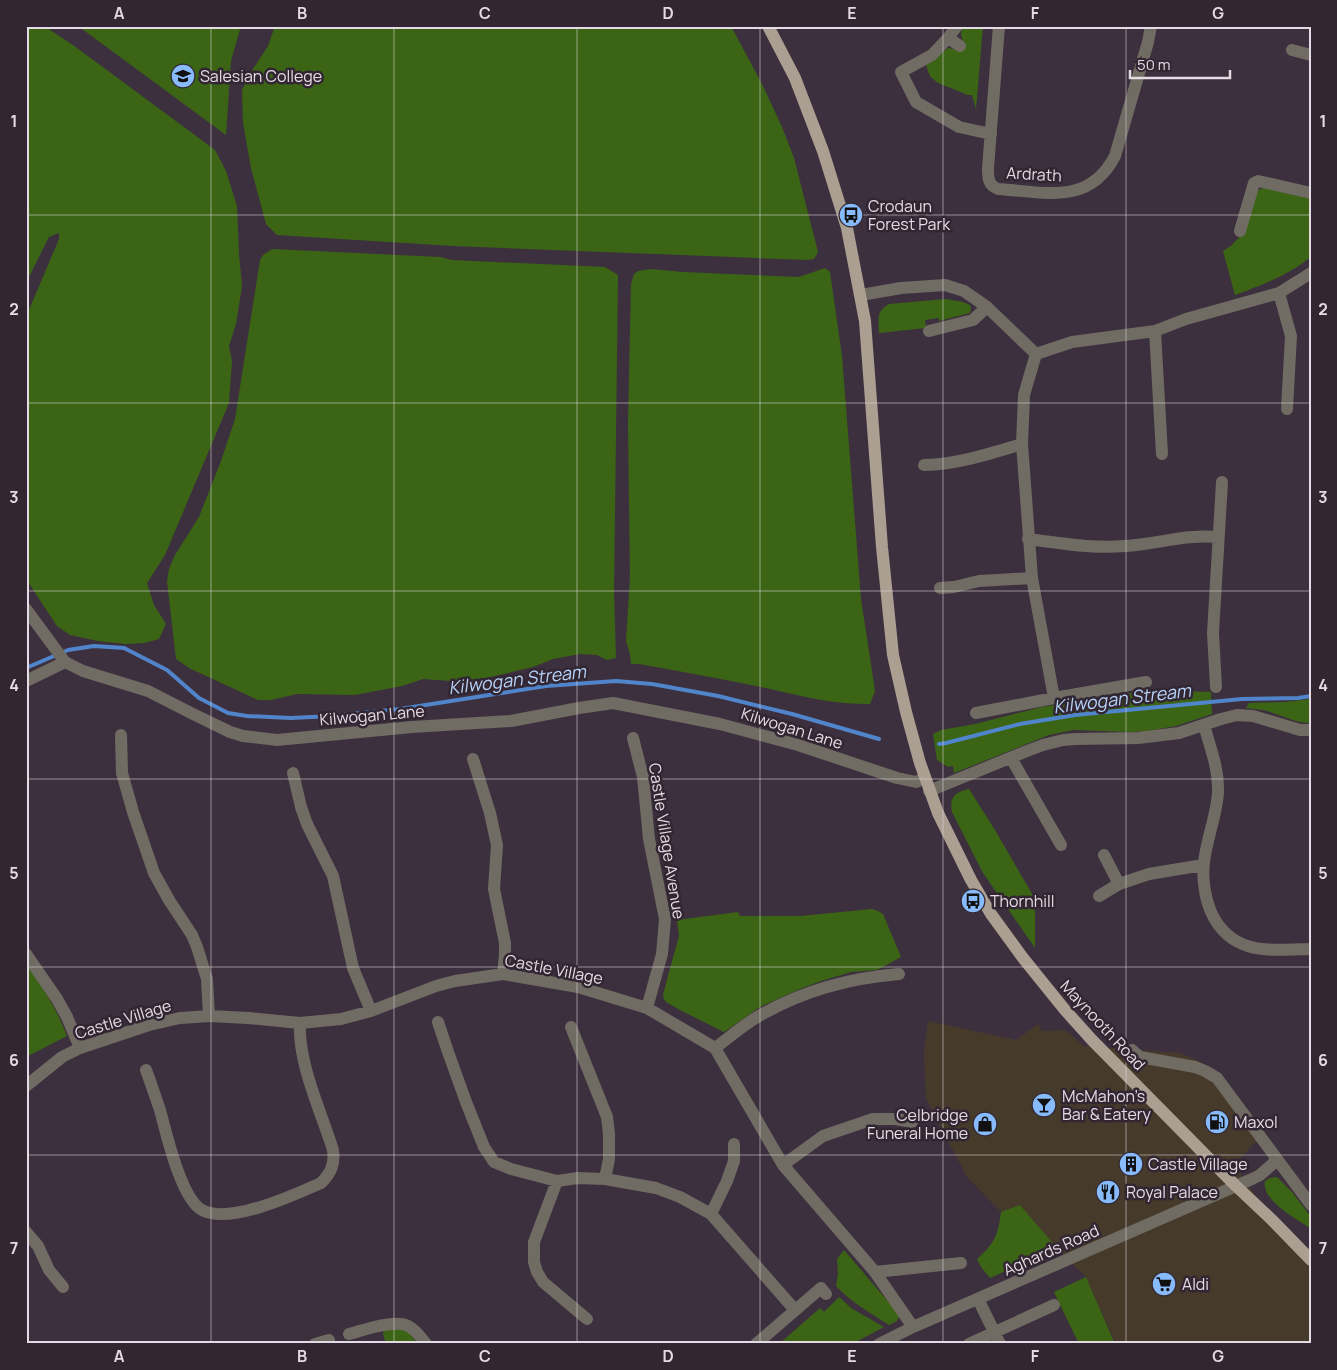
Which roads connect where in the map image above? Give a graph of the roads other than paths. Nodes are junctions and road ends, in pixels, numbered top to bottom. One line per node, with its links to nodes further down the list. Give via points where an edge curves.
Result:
1 (768, 26): 14 (main road, Maynooth Road, via 795,78 823,151 847,228)
2 (957, 26): 5 (street)
3 (999, 26): 9 (street, Ardrath)
4 (1151, 26): 9 (street, Ardrath, via 1115,156 1105,172 1090,184 1078,191 1060,194 993,187 988,177)
5 (948, 38): 6 (street); 9 (street, via 932,54 901,72 916,102 959,127)
6 (960, 46)
7 (1292, 50): 8 (street)
8 (1311, 55)
9 (991, 134)
10 (1311, 193): 11 (street, via 1258,181 1254,183)
11 (1240, 231)
12 (1311, 272): 13 (street)
13 (1279, 292): 17 (street); 19 (street, via 1290,336)
14 (861, 295): 15 (street, via 945,285 964,291); 42 (main road, Maynooth Road, via 893,655)
15 (987, 307): 16 (street, via 973,320); 18 (street)
16 (928, 331)
17 (1156, 331): 18 (street, via 1072,342); 21 (street)
18 (1036, 354): 20 (street, via 1024,396)
19 (1287, 409)
20 (1022, 444): 22 (street, via 953,463); 25 (street)
21 (1162, 454)
22 (924, 465)
23 (1222, 482): 24 (street)
24 (1218, 537): 25 (street, via 1194,536 1103,547); 32 (street, via 1212,633)
25 (1028, 539): 26 (street)
26 (1032, 578): 27 (street, via 979,581); 33 (street)
27 (940, 588)
28 (26, 609): 29 (street)
29 (64, 660): 30 (street); 42 (street, Kilwogan Lane, via 83,671 148,691 230,732 250,737 276,740 511,721 614,703 720,724 798,745 897,778 916,782)
30 (26, 682)
31 (1146, 682): 33 (street)
32 (1216, 687)
33 (1054, 698): 34 (street)
34 (976, 713)
35 (1204, 725): 36 (street, via 1245,715); 39 (street, via 1179,733 1138,738 1063,740); 46 (street, via 1216,765 1218,793)
36 (1311, 730)
37 (121, 735): 55 (street, via 122,773 133,812 154,873 197,947 207,979)
38 (633, 738): 53 (street, Castle Village Avenue, via 643,777 649,839 665,919 662,954)
39 (1011, 758): 43 (street); 44 (street)
40 (473, 759): 51 (street, via 497,845 494,889 505,943)
41 (293, 773): 54 (street, via 307,824 333,876 353,968)
42 (925, 778): 43 (main road, Maynooth Road)
43 (929, 791): 70 (main road, Maynooth Road, via 971,880 1023,958 1092,1040)
44 (1061, 845)
45 (1104, 855): 47 (street)
46 (1203, 865): 47 (street, via 1149,874); 49 (street, via 1210,910 1231,939 1259,948)
47 (1119, 884): 48 (street)
48 (1098, 896)
49 (1311, 949)
50 (26, 954): 59 (street, via 57,999)
51 (503, 974): 53 (street, Castle Village, via 578,987); 54 (street, Castle Village, via 436,986)
52 (899, 974): 60 (street, via 848,981 787,1002 758,1016)
53 (646, 1008): 60 (street, Castle Village)
54 (371, 1011): 57 (street, Castle Village, via 341,1019)
55 (209, 1016): 57 (street, Castle Village); 59 (street, Castle Village, via 149,1025)
56 (438, 1022): 69 (street, via 466,1102 491,1158 511,1169)
57 (300, 1023): 62 (street, via 304,1060 333,1150 332,1169 321,1183 254,1209 226,1215 212,1214 196,1206 173,1157)
58 (571, 1027): 68 (street, via 607,1117 609,1159)
59 (80, 1048): 63 (street, Castle Village, via 62,1057)
60 (715, 1048): 67 (street, Castle Village)
61 (1132, 1050): 66 (street, via 1140,1057 1195,1067 1217,1078)
62 (146, 1070)
63 (26, 1086)
64 (912, 1122): 67 (street, via 873,1119 823,1136)
65 (734, 1144): 72 (street, via 734,1161)
66 (1277, 1160): 70 (street, Aghards Road, via 1260,1175); 71 (street)
67 (783, 1165): 76 (street, Castle Village)
68 (604, 1179): 69 (street); 72 (street, via 656,1188)
69 (557, 1181): 82 (street, via 534,1242 534,1262 543,1282)
70 (1236, 1186): 74 (main road, Maynooth Road); 79 (street, Aghards Road)
71 (1311, 1205)
72 (711, 1214): 81 (street)
73 (26, 1232): 77 (street)
74 (1311, 1260)
75 (961, 1263): 76 (street)
76 (875, 1272): 83 (street, Castle Village)
77 (63, 1287)
78 (826, 1294): 81 (street, via 821,1288)
79 (978, 1298): 83 (street, Aghards Road); 85 (street)
80 (1054, 1305): 85 (street)
81 (795, 1310): 89 (street)
82 (587, 1319)
83 (913, 1327): 90 (street, Aghards Road)
84 (349, 1334): 88 (street, via 382,1325 402,1324 417,1332)
85 (997, 1338): 91 (street)
86 (329, 1340): 87 (street)
87 (315, 1344)
88 (426, 1344)
89 (756, 1344)
90 (879, 1344)
91 (969, 1344)

